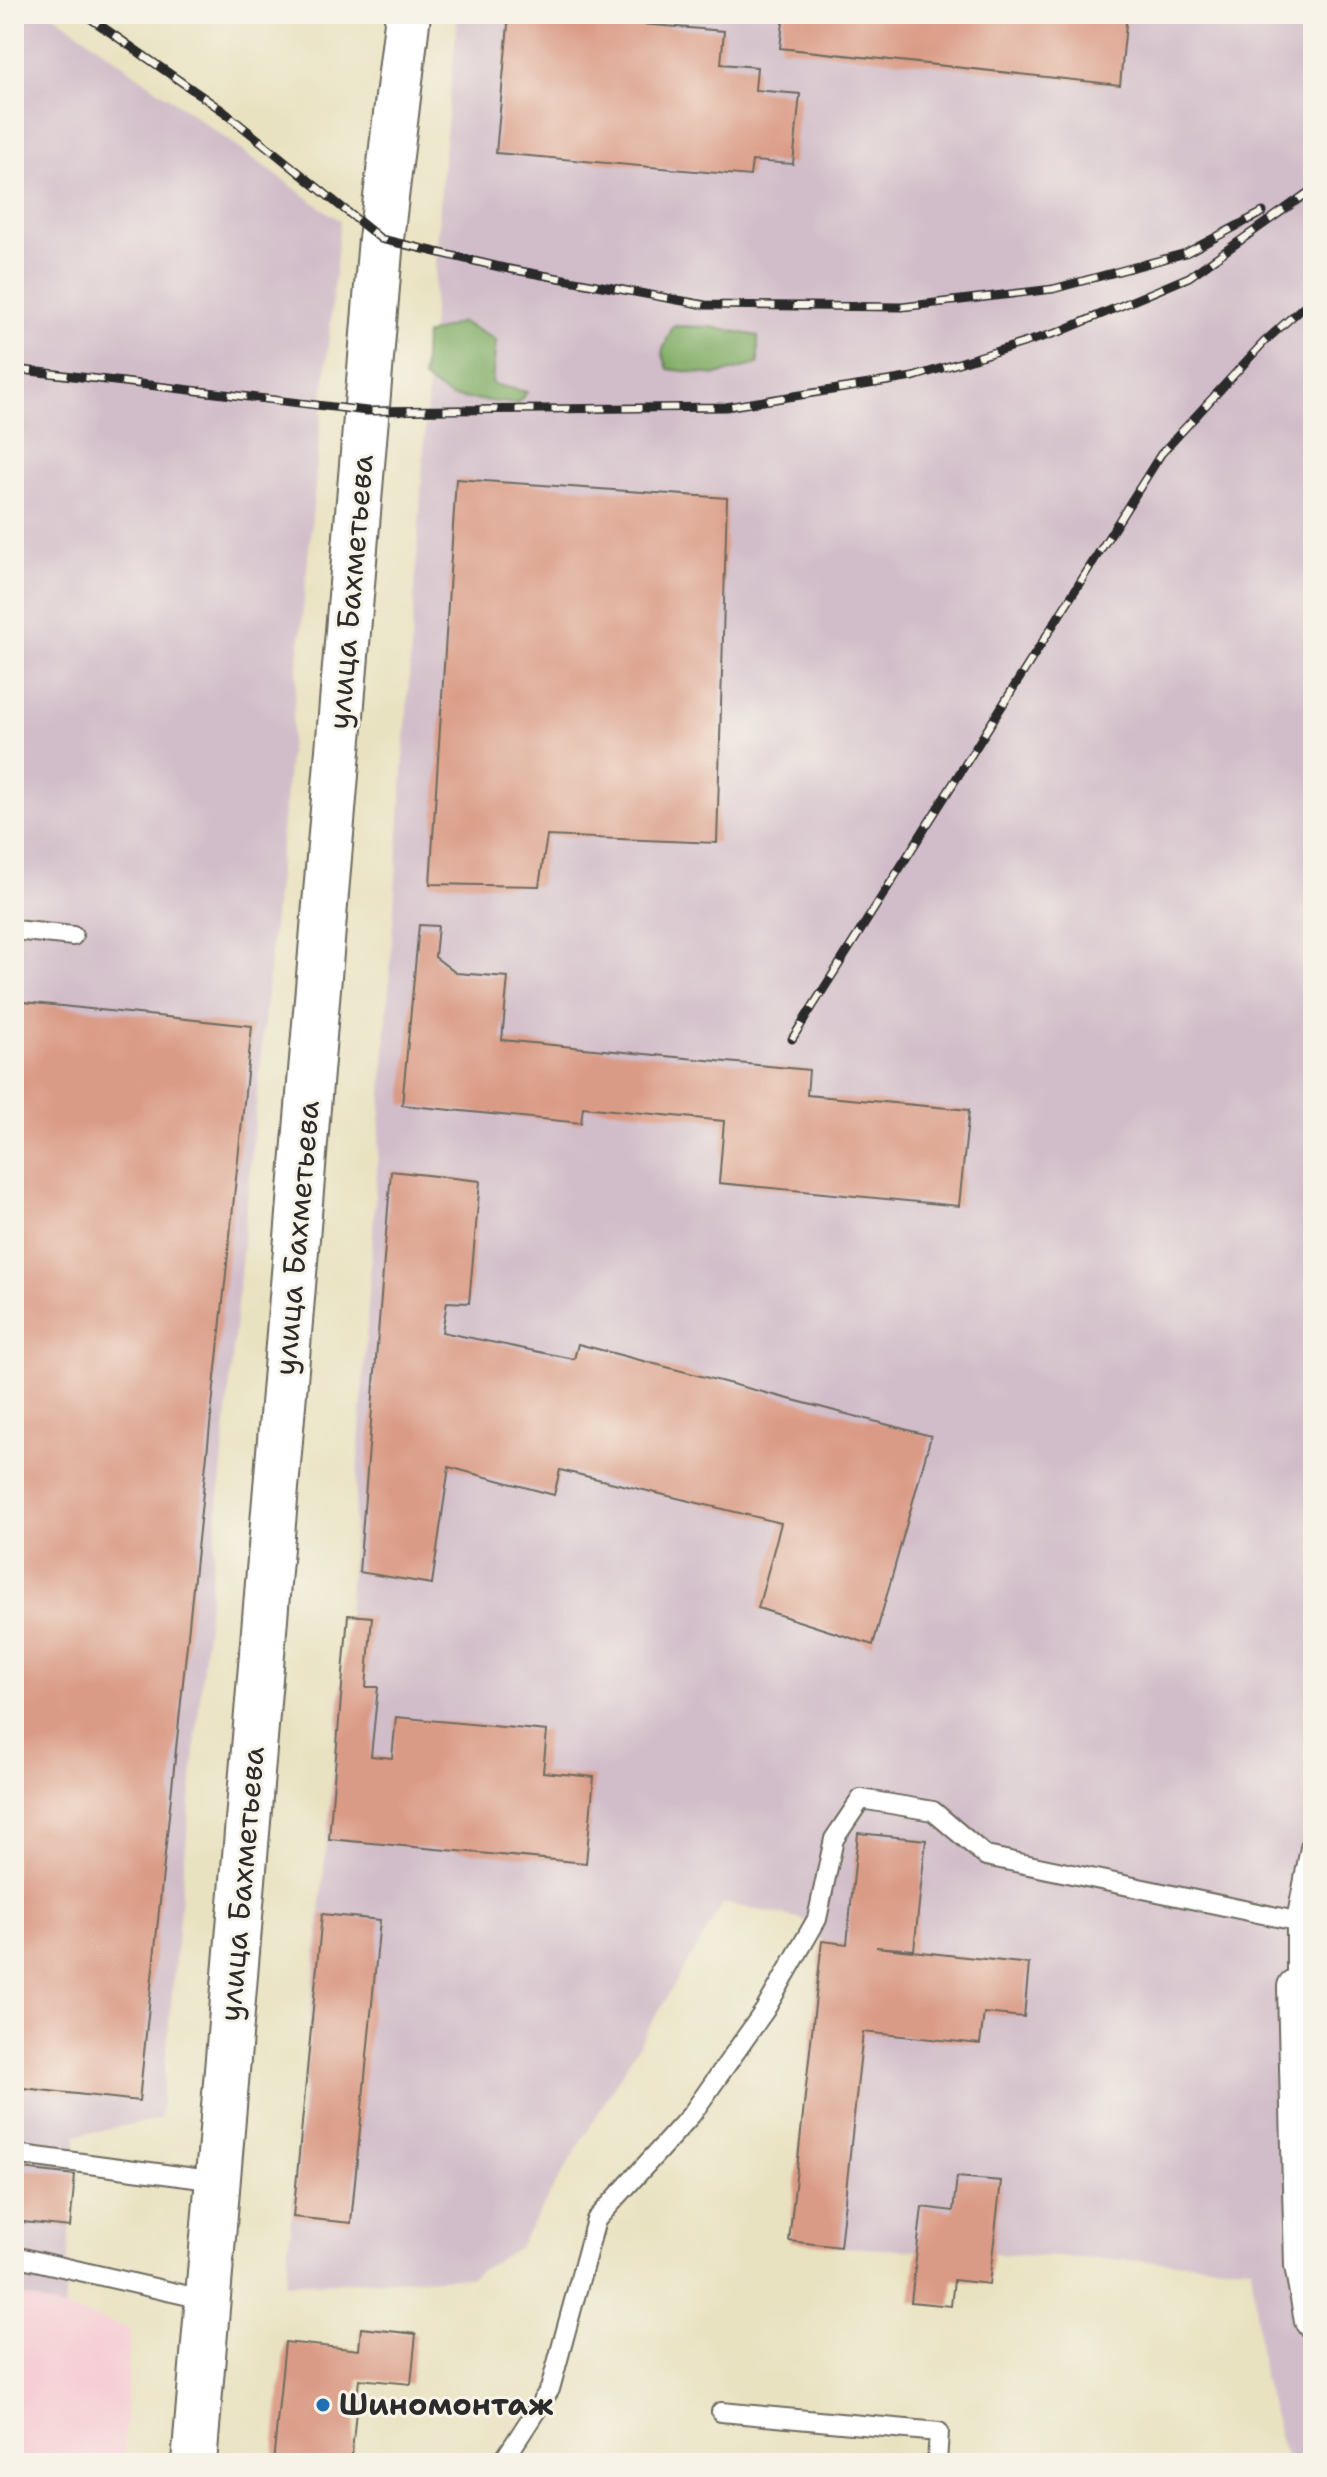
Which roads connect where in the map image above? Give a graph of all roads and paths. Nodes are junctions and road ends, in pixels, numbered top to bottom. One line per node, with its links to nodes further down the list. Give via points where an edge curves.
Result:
1 (408, 14): 8 (street, улица Бахметьева, via 380,254)
2 (14, 930): 3 (lane)
3 (73, 936)
4 (1313, 1832): 5 (lane)
5 (1296, 1921): 6 (lane); 14 (lane, via 986,1856 933,1811 861,1799 834,1839 817,1919 765,2010 691,2115 596,2220 550,2389)
6 (1296, 1987): 11 (street, via 1303,2265)
7 (14, 2154): 8 (lane)
8 (217, 2181): 10 (street, улица Бахметьева)
9 (14, 2256): 10 (lane)
10 (207, 2300): 13 (street, улица Бахметьева)
11 (1313, 2320)
12 (721, 2412): 15 (lane, via 939,2432)
13 (194, 2463)
14 (502, 2463)
15 (937, 2463)

